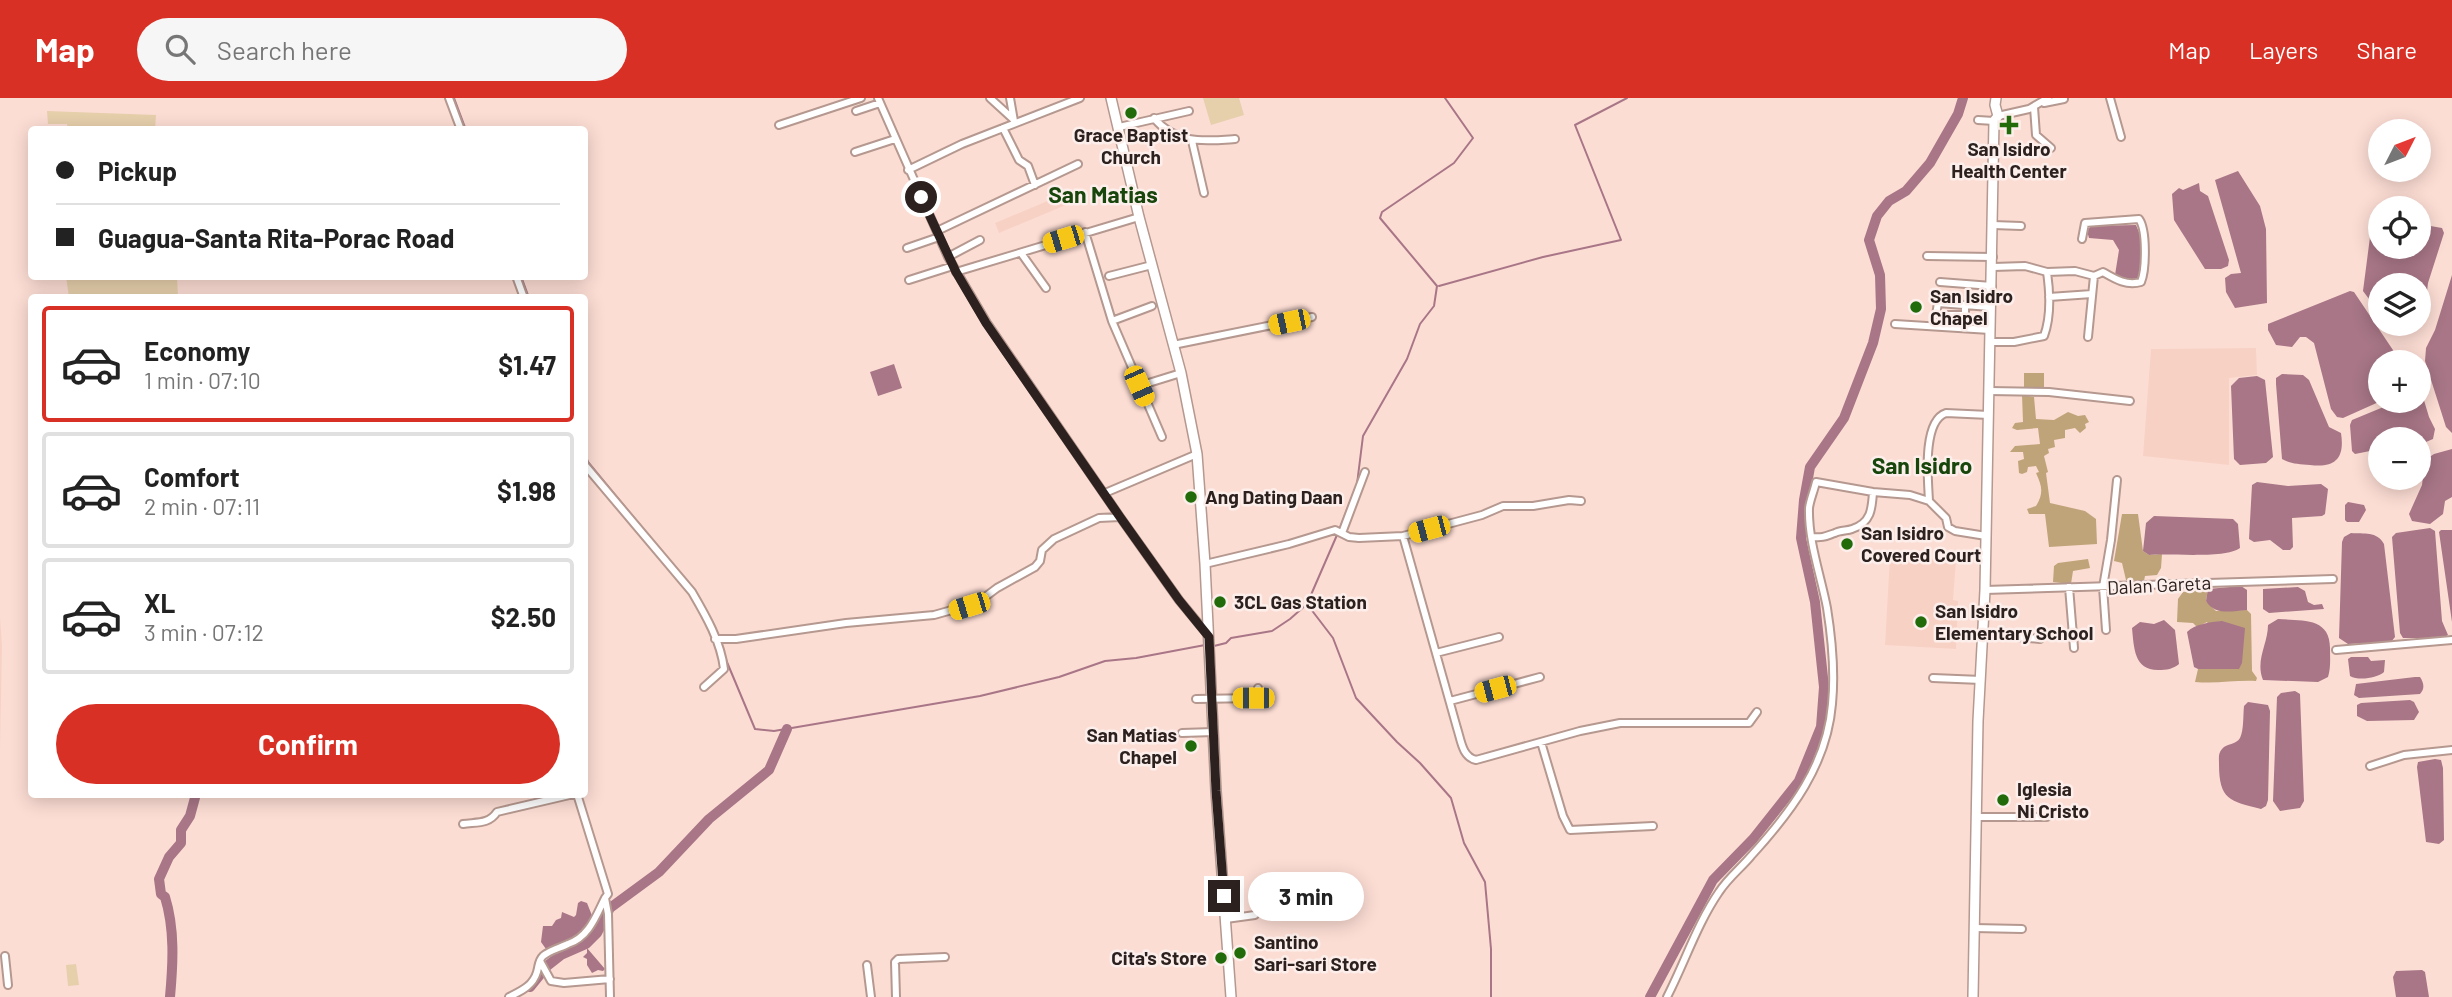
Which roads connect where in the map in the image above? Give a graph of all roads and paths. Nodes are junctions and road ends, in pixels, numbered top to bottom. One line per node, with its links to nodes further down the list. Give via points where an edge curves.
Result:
1 (449, 98): 20 (street)
2 (861, 98): 19 (street)
3 (990, 98): 18 (street)
4 (1010, 98): 18 (street)
5 (1080, 98): 18 (street)
6 (1111, 98): 21 (main road)
7 (1996, 98): 16 (main road)
8 (2048, 98): 12 (street)
9 (2110, 98): 23 (street)
10 (2064, 99): 12 (street)
11 (879, 101): 13 (street); 24 (street)
12 (2038, 105): 16 (street); 27 (street, via 2036,135)
13 (856, 111)
14 (1189, 111): 15 (street)
15 (1154, 118): 21 (street); 26 (street, via 1160,126)
16 (1996, 118): 17 (street); 34 (main road)
17 (1978, 120)
18 (1014, 121): 22 (street)
19 (779, 125)
20 (460, 126)
21 (1119, 127): 33 (main road)
22 (1003, 128): 30 (street); 31 (street)
23 (2121, 137)
24 (895, 139): 28 (street); 30 (street)
25 (1235, 139): 26 (street)
26 (1192, 141): 32 (street)
27 (2051, 148)
28 (855, 152)
29 (1078, 164): 31 (street)
30 (908, 170): 37 (street)
31 (1035, 185): 37 (street)
32 (1204, 193)
33 (1139, 217): 36 (street); 45 (main road)
34 (1993, 225): 35 (street); 44 (main road)
35 (2021, 226)
36 (1084, 232): 41 (street); 61 (street)
37 (938, 234): 40 (street); 43 (street)
38 (2082, 239): 50 (street, via 2083,226 2089,222 2139,219 2142,223 2146,244 2141,282 2127,283 2103,272)
39 (980, 240): 43 (street)
40 (907, 248)
41 (1021, 253): 47 (street); 54 (street)
42 (1927, 256): 44 (street)
43 (948, 257): 47 (street)
44 (1993, 257): 46 (main road)
45 (1152, 265): 49 (street); 66 (main road)
46 (1993, 267): 48 (street, via 2025,266); 53 (main road)
47 (954, 269): 51 (street); 78 (street)
48 (2047, 272): 50 (street); 56 (street)
49 (1109, 276)
50 (2094, 276): 55 (street)
51 (909, 280)
52 (1940, 282): 53 (street)
53 (1992, 286): 59 (main road)
54 (1046, 288)
55 (2092, 294): 56 (street); 64 (street)
56 (2049, 297): 65 (street, via 2044,337)
57 (1965, 305): 57 (street, via 1938,303 1936,315 1965,315); 59 (street)
58 (1153, 306): 61 (street)
59 (1990, 307): 63 (main road)
60 (1312, 317): 66 (street)
61 (1112, 321): 68 (street)
62 (1895, 324): 63 (street)
63 (1990, 331): 65 (main road)
64 (2088, 337)
65 (1989, 342): 69 (main road)
66 (1173, 345): 67 (main road)
67 (1181, 373): 68 (street); 73 (main road)
68 (1139, 386): 72 (street)
69 (1989, 391): 70 (street); 71 (main road)
70 (2130, 401)
71 (1989, 415): 80 (street, via 1946,413 1935,419 1928,466); 84 (main road)
72 (1163, 437)
73 (1197, 454): 78 (street); 86 (main road)
74 (588, 469): 94 (street, via 692,592)
75 (1365, 472): 82 (street)
76 (2117, 480): 89 (street)
77 (1873, 492): 80 (street); 85 (street, via 1872,510 1864,522 1826,537); 85 (street, via 1816,482 1809,507)
78 (1105, 494): 81 (street)
79 (1581, 501): 83 (street, via 1503,506)
80 (1929, 501): 84 (street, via 1946,518 1950,530)
81 (1120, 517): 94 (street, via 1099,518 1054,539 1035,566 977,603 954,611); 97 (street)
82 (1342, 533): 83 (street, via 1359,538); 86 (street, via 1335,530)
83 (1403, 536): 100 (street)
84 (1986, 536): 90 (main road)
85 (1813, 537): 137 (street, via 1827,611 1833,683 1824,749 1796,802 1718,893)
86 (1205, 564): 97 (main road)
87 (2333, 579): 89 (street, Dalan Gareta)
88 (2069, 587): 89 (street, Dalan Gareta); 90 (street, Dalan Gareta); 98 (street)
89 (2103, 587): 91 (street)
90 (1985, 590): 92 (main road)
91 (2106, 630)
92 (1983, 634): 95 (street); 103 (main road)
93 (1499, 636): 100 (street)
94 (715, 639): 104 (street, via 724,669)
95 (2040, 639)
96 (2452, 640): 99 (street)
97 (1209, 641): 107 (main road)
98 (2074, 648)
99 (2336, 650)
100 (1436, 653): 108 (street)
101 (1540, 677): 108 (street)
102 (1933, 678): 103 (street)
103 (1981, 680): 117 (main road)
104 (704, 687)
105 (1258, 688): 107 (street, via 1258,698)
106 (1196, 699): 107 (street)
107 (1213, 699): 110 (main road)
108 (1450, 701): 112 (street, via 1466,756 1471,759)
109 (1757, 712): 112 (street, via 1748,723 1620,723)
110 (1214, 732): 111 (street); 123 (main road)
111 (1182, 733)
112 (1541, 743): 120 (street, via 1570,830)
113 (2452, 750): 114 (street, via 2404,755)
114 (2370, 766)
115 (558, 798): 119 (street, via 497,812 486,822)
116 (576, 798): 121 (street, via 608,894)
117 (1976, 817): 118 (street); 124 (main road)
118 (2047, 817)
119 (463, 824)
120 (1654, 826)
121 (606, 900): 128 (street, via 585,934); 130 (street)
122 (1255, 915): 123 (street)
123 (1226, 919): 136 (main road)
124 (1974, 928): 125 (street); 138 (main road)
125 (2022, 929)
126 (5, 956): 131 (street)
127 (945, 957): 135 (street, via 898,959)
128 (540, 960): 130 (street, via 551,981); 132 (street, via 529,986)
129 (867, 965): 134 (street)
130 (610, 979): 133 (street)
131 (8, 985)
132 (509, 997)
133 (610, 997)
134 (871, 997)
135 (896, 997)
136 (1231, 997)
137 (1667, 997)
138 (1973, 997)

